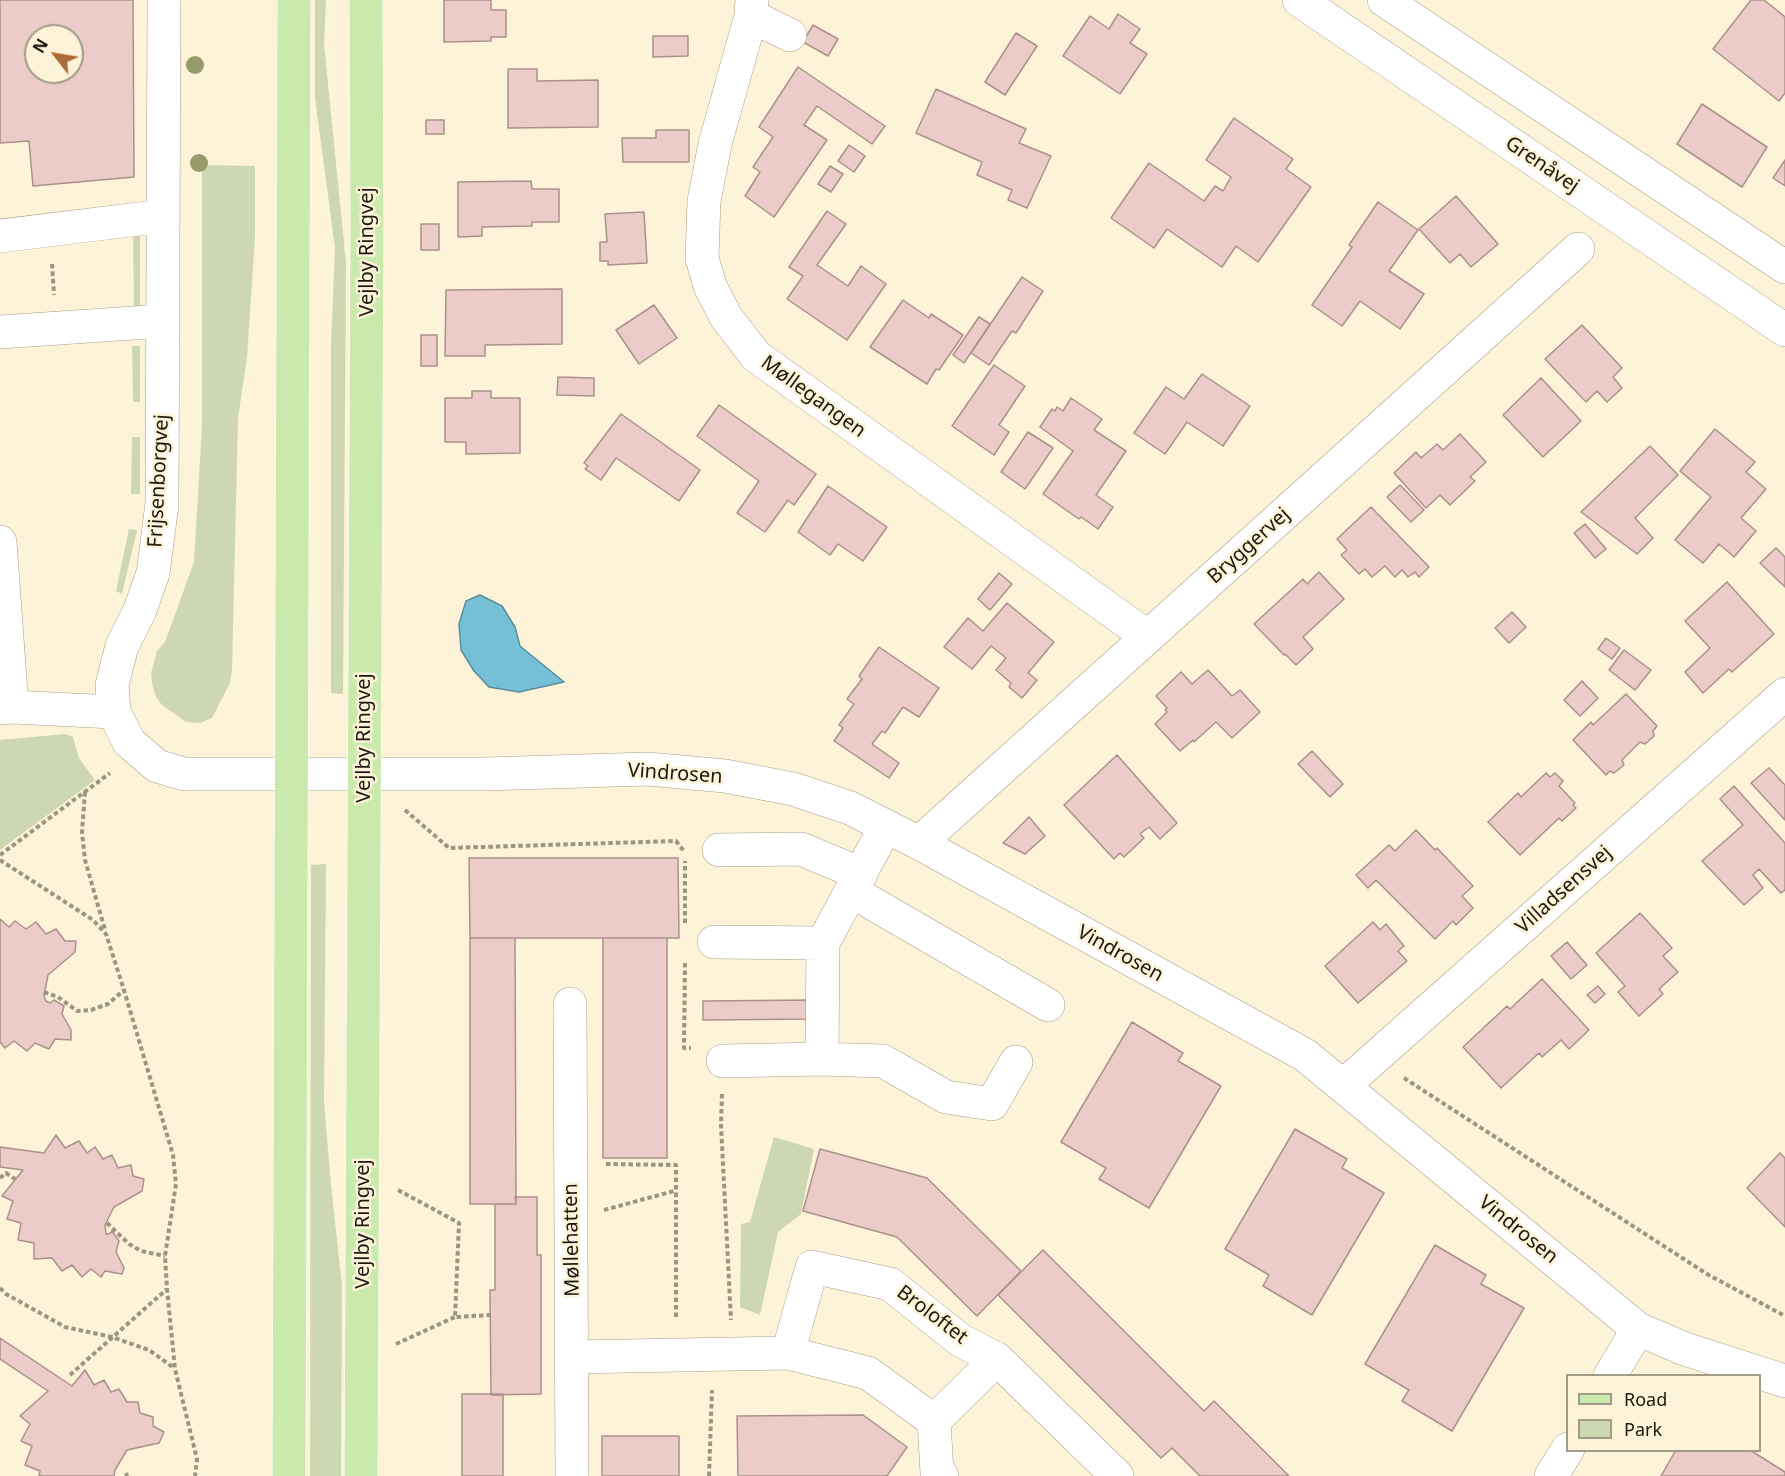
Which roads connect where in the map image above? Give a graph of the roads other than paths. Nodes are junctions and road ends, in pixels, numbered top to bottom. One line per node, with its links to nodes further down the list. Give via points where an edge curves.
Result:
1 (164, 0): 8 (street, Frijsenborgvej)
2 (294, 0): 20 (main road)
3 (366, 0): 21 (main road, Vejlby Ringvej)
4 (1299, 0): 13 (street, Grenåvej)
5 (1384, 0): 11 (street)
6 (752, 8): 7 (street); 16 (street, Møllegangen, via 715,144 704,201 702,258 710,286 726,317 765,363)
7 (790, 35)
8 (163, 216): 9 (street); 12 (street, Frijsenborgvej)
9 (0, 236)
10 (1578, 249): 16 (street, Bryggervej)
11 (1785, 267)
12 (163, 321): 14 (street); 19 (street, Frijsenborgvej, via 162,504 153,573 122,646 111,685)
13 (1785, 330)
14 (0, 332)
15 (0, 542): 18 (street)
16 (1148, 637): 23 (street, Bryggervej)
17 (1785, 694): 33 (street, Villadsensvej)
18 (6, 707): 19 (street)
19 (114, 712): 20 (street, Frijsenborgvej, via 129,742 157,766 184,774)
20 (293, 774): 21 (street, Frijsenborgvej); 44 (main road)
21 (363, 775): 22 (street, Vindrosen, via 648,770 725,776 793,789 850,808); 45 (main road, Vejlby Ringvej)
22 (886, 826): 23 (street, Vindrosen); 25 (street)
23 (919, 843): 33 (street, Vindrosen, via 1305,1055)
24 (719, 850): 25 (street, via 801,849)
25 (856, 883): 27 (street); 29 (street)
26 (695, 942): 27 (street)
27 (823, 943): 30 (street)
28 (570, 1005): 36 (street, Møllehatten)
29 (1048, 1005)
30 (822, 1059): 31 (street); 32 (street, via 883,1061 946,1097 992,1104)
31 (723, 1061)
32 (1016, 1062)
33 (1343, 1086): 34 (street, Vindrosen)
34 (1638, 1329): 38 (street); 39 (street, Vindrosen)
35 (788, 1353): 36 (street); 37 (street, Broloftet, via 812,1267 890,1284 960,1340); 42 (street, via 868,1373)
36 (573, 1357): 46 (street, Møllehatten)
37 (997, 1359): 42 (street); 48 (street, Broloftet)
38 (1611, 1374)
39 (1761, 1374)
40 (1761, 1374): 41 (street, Vindrosen)
41 (1785, 1382)
42 (934, 1421): 47 (street, via 937,1473)
43 (1566, 1452): 49 (street)
44 (289, 1476)
45 (362, 1476)
46 (572, 1476)
47 (942, 1476)
48 (1117, 1476)
49 (1551, 1476)

